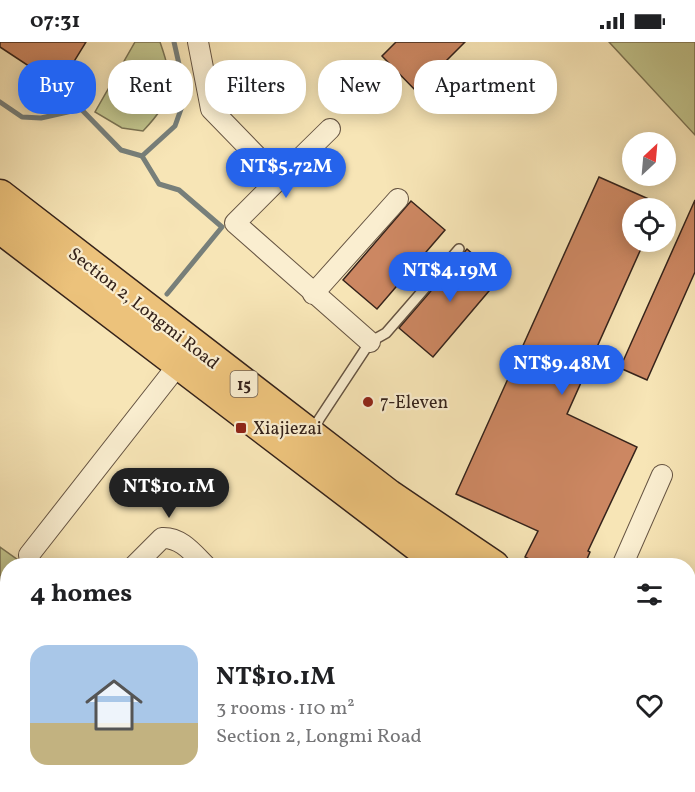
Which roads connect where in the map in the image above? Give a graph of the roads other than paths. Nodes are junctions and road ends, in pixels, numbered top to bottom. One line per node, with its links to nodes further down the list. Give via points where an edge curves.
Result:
1 (198, 42): 3 (street, via 211,109)
2 (330, 129): 3 (street)
3 (279, 179): 8 (street, via 235,223)
4 (0, 195): 6 (main road, Section 2, Longmi Road / 15)
5 (398, 199): 8 (street)
6 (13, 228): 10 (main road, Section 2, Longmi Road / 15); 11 (main road, Section 2, Longmi Road / 15)
7 (459, 249): 9 (lane, via 386,333)
8 (314, 294): 9 (street)
9 (370, 342): 11 (lane)
10 (178, 365): 11 (main road, Section 2, Longmi Road / 15); 13 (street)
11 (302, 444): 16 (main road, Section 2, Longmi Road / 15); 17 (main road, Section 2, Longmi Road / 15, via 389,495)
12 (662, 475): 18 (street)
13 (30, 558)
14 (142, 558): 15 (street, via 162,537 172,537)
15 (198, 558)
16 (435, 558)
17 (482, 558)
18 (626, 558)

